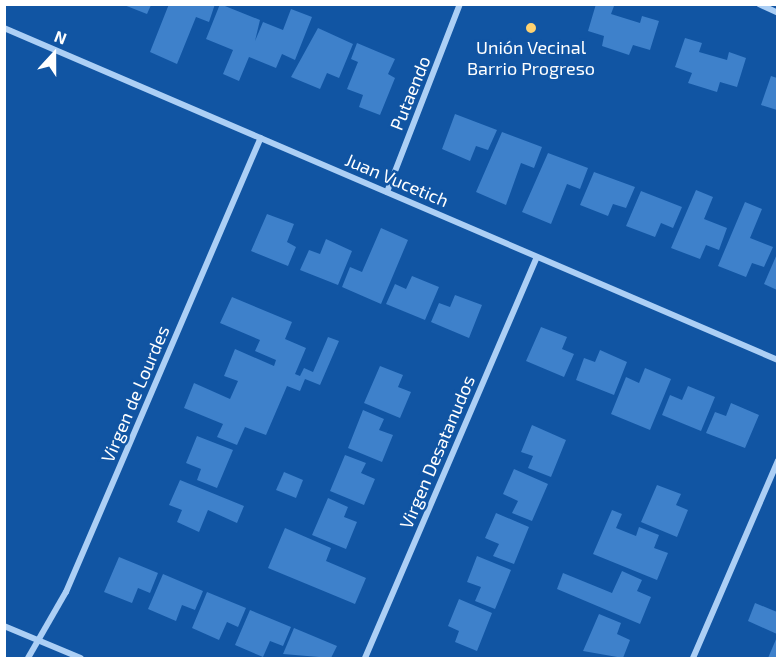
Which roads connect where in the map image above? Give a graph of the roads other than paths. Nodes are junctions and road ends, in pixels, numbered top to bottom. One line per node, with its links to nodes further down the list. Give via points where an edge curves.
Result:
1 (460, 4): 6 (street, Putaendo)
2 (759, 4): 3 (street)
3 (777, 12)
4 (4, 28): 5 (street, Juan Vucetich)
5 (261, 138): 6 (street, Juan Vucetich); 11 (street, Virgen de Lourdes, via 66,592)
6 (387, 192): 7 (street, Juan Vucetich)
7 (537, 257): 8 (street, Juan Vucetich); 14 (street, Virgen Desatanudos)
8 (777, 360)
9 (777, 461): 15 (street)
10 (4, 626): 11 (street)
11 (39, 640): 12 (street, Virgen de Lourdes); 13 (street)
12 (28, 658)
13 (81, 658)
14 (365, 658)
15 (693, 658)

